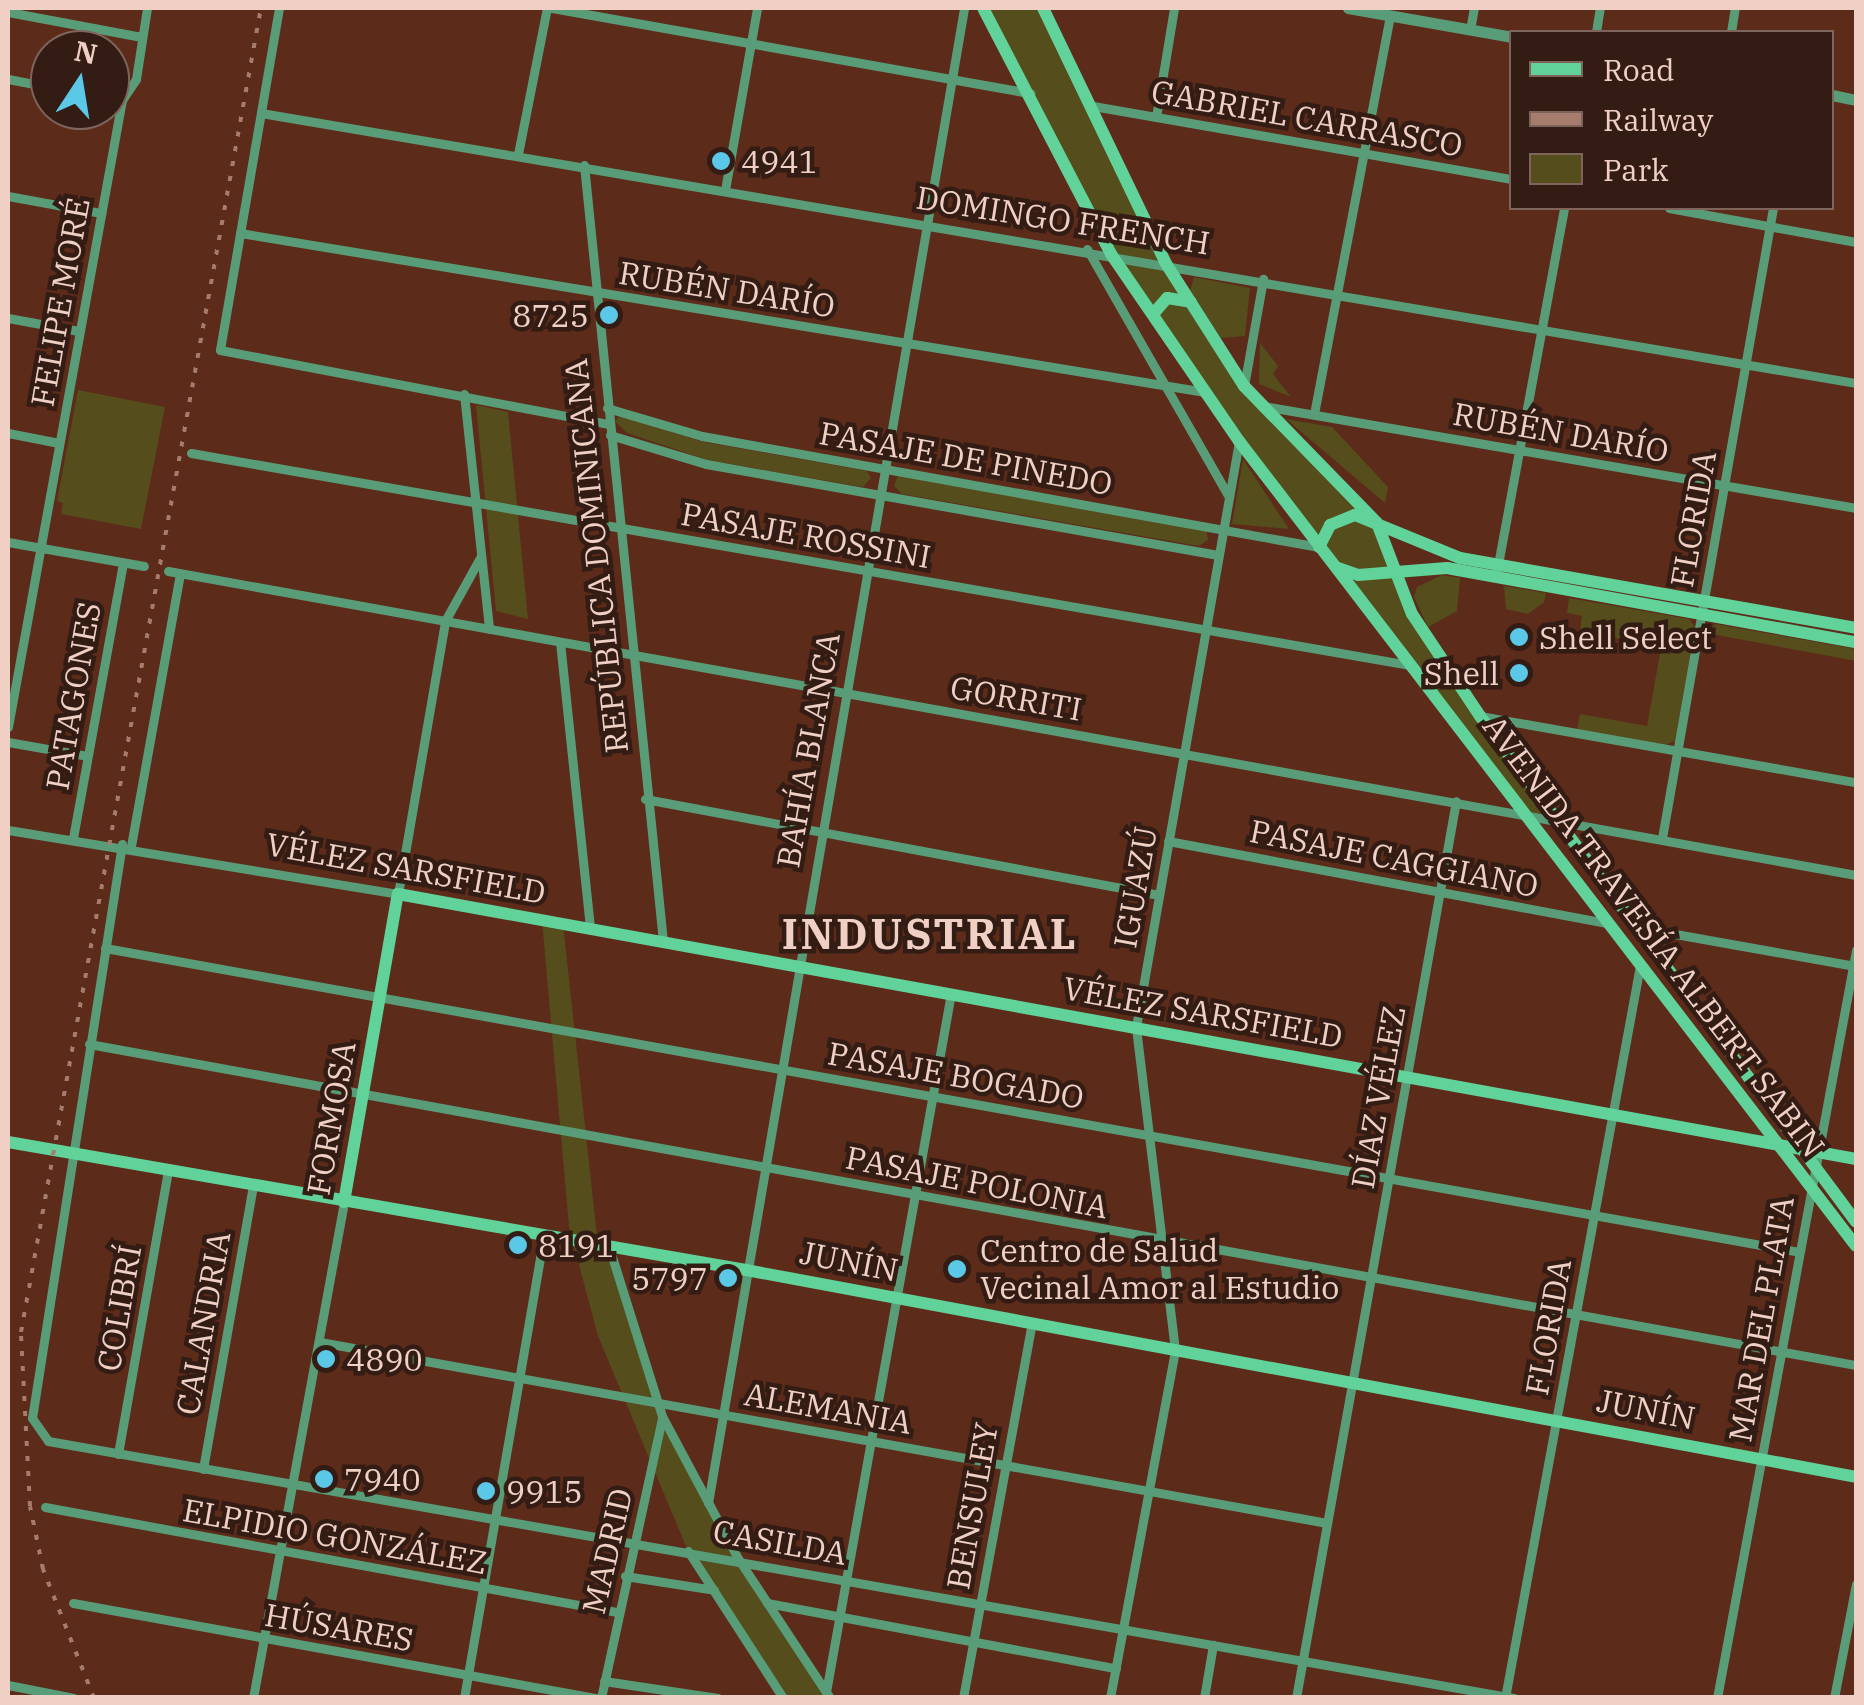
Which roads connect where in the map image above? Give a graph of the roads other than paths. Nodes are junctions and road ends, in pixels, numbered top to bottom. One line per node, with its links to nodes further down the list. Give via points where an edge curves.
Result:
1 (147, 8): 15 (street, FELIPE MORÉ)
2 (279, 8): 21 (street)
3 (549, 8): 16 (street); 25 (street)
4 (757, 8): 16 (street)
5 (964, 8): 17 (street, BAHÍA BLANCA)
6 (984, 8): 19 (main road, AVENIDA TRAVESÍA ALBERT SABIN)
7 (1043, 8): 20 (main road, AVENIDA TRAVESÍA ALBERT SABIN)
8 (1174, 8): 22 (street)
9 (1348, 8): 12 (street)
10 (1474, 8): 13 (street)
11 (8, 12): 15 (street)
12 (1390, 15): 13 (street); 24 (street)
13 (1470, 30): 14 (street)
14 (1509, 36)
15 (142, 38): 18 (street, FELIPE MORÉ)
16 (750, 43): 17 (street); 28 (street)
17 (951, 80): 19 (street); 34 (street, BAHÍA BLANCA)
18 (130, 88)
19 (1032, 94): 39 (main road, AVENIDA TRAVESÍA ALBERT SABIN)
20 (1093, 106): 22 (street, GABRIEL CARRASCO); 40 (main road, AVENIDA TRAVESÍA ALBERT SABIN)
21 (261, 113): 25 (street, DOMINGO FRENCH); 36 (street)
22 (1156, 117): 24 (street, GABRIEL CARRASCO)
23 (116, 130): 33 (street, FELIPE MORÉ)
24 (1364, 153): 27 (street, GABRIEL CARRASCO); 42 (street)
25 (518, 154): 26 (street, DOMINGO FRENCH)
26 (584, 165): 28 (street, DOMINGO FRENCH); 43 (street, REPÚBLICA DOMINICANA)
27 (1509, 178)
28 (726, 190): 34 (street, DOMINGO FRENCH)
29 (8, 196): 33 (street)
30 (1564, 210): 47 (street)
31 (1682, 210): 35 (street)
32 (1772, 210): 35 (street, FLORIDA)
33 (101, 213): 48 (street, FELIPE MORÉ)
34 (926, 223): 38 (street, DOMINGO FRENCH); 49 (street, BAHÍA BLANCA)
35 (1770, 225): 37 (street); 50 (street, FLORIDA)
36 (240, 233): 43 (street, RUBÉN DARÍO); 55 (street, via 220,350)
37 (1856, 242)
38 (1087, 249): 39 (street, DOMINGO FRENCH); 53 (street)
39 (1111, 254): 40 (street, DOMINGO FRENCH); 45 (main road, AVENIDA TRAVESÍA ALBERT SABIN)
40 (1166, 262): 41 (street, DOMINGO FRENCH); 44 (main road, AVENIDA TRAVESÍA ALBERT SABIN)
41 (1263, 279): 42 (street, DOMINGO FRENCH); 52 (street)
42 (1338, 292): 47 (street, DOMINGO FRENCH); 58 (street)
43 (595, 293): 49 (street, RUBÉN DARÍO); 57 (street, REPÚBLICA DOMINICANA)
44 (1190, 302): 45 (main road, via 1167,298); 52 (main road, AVENIDA TRAVESÍA ALBERT SABIN)
45 (1154, 314): 54 (main road, AVENIDA TRAVESÍA ALBERT SABIN)
46 (8, 318): 48 (street)
47 (1542, 328): 50 (street, DOMINGO FRENCH); 63 (street)
48 (80, 331): 62 (street, FELIPE MORÉ)
49 (905, 344): 53 (street, RUBÉN DARÍO); 65 (street, BAHÍA BLANCA)
50 (1746, 364): 51 (street, DOMINGO FRENCH); 66 (street, FLORIDA)
51 (1856, 383)
52 (1244, 386): 56 (main road, AVENIDA TRAVESÍA ALBERT SABIN)
53 (1166, 388): 54 (street, RUBÉN DARÍO); 68 (street)
54 (1205, 392): 61 (main road, AVENIDA TRAVESÍA ALBERT SABIN)
55 (464, 394): 59 (street); 69 (street)
56 (1257, 404): 58 (street, RUBÉN DARÍO); 71 (main road, AVENIDA TRAVESÍA ALBERT SABIN)
57 (607, 408): 59 (street, REPÚBLICA DOMINICANA); 65 (street, PASAJE DE PINEDO, via 702,436)
58 (1314, 414): 63 (street, RUBÉN DARÍO)
59 (609, 430): 67 (street, via 706,464); 72 (street, REPÚBLICA DOMINICANA)
60 (8, 433): 62 (street)
61 (1238, 441): 68 (street, IGUAZÚ); 76 (main road, AVENIDA TRAVESÍA ALBERT SABIN)
62 (59, 442): 77 (street, FELIPE MORÉ)
63 (1520, 450): 66 (street, RUBÉN DARÍO); 86 (street)
64 (192, 453): 69 (street, PASAJE ROSSINI)
65 (883, 468): 67 (street, BAHÍA BLANCA); 73 (street, PASAJE DE PINEDO)
66 (1724, 485): 70 (street, RUBÉN DARÍO); 89 (street, FLORIDA)
67 (878, 494): 78 (street); 83 (street, BAHÍA BLANCA)
68 (1228, 498): 73 (street, IGUAZÚ)
69 (475, 503): 72 (street, PASAJE ROSSINI); 79 (street)
70 (1856, 508)
71 (1377, 522): 75 (main road, AVENIDA TRAVESÍA ALBERT SABIN); 76 (main road, via 1340,517); 86 (main road)
72 (618, 527): 83 (street, PASAJE ROSSINI); 98 (street, REPÚBLICA DOMINICANA)
73 (1223, 528): 76 (street, PASAJE DE PINEDO); 78 (street, IGUAZÚ)
74 (8, 542): 77 (street)
75 (1387, 543): 85 (main road, AVENIDA TRAVESÍA ALBERT SABIN); 88 (main road, via 1382,562)
76 (1319, 547): 81 (main road, AVENIDA TRAVESÍA ALBERT SABIN)
77 (40, 548): 80 (street); 97 (street, FELIPE MORÉ)
78 (1218, 555): 93 (street, IGUAZÚ)
79 (480, 556): 90 (street, FORMOSA); 92 (street)
80 (123, 562): 82 (street); 106 (street, PATAGONES)
81 (1333, 563): 88 (main road, via 1348,574); 99 (main road, AVENIDA TRAVESÍA ALBERT SABIN)
82 (144, 566)
83 (865, 570): 93 (street, PASAJE ROSSINI); 100 (street, BAHÍA BLANCA)
84 (168, 571): 87 (street, GORRITI)
85 (1396, 572): 86 (main road); 88 (main road); 101 (main road, AVENIDA TRAVESÍA ALBERT SABIN, via 1412,614)
86 (1496, 572): 89 (main road)
87 (180, 573): 90 (street, GORRITI); 117 (street)
88 (1367, 574)
89 (1704, 608): 91 (main road); 95 (main road); 104 (street, FLORIDA)
90 (445, 621): 92 (street, GORRITI); 120 (street, FORMOSA)
91 (1856, 628)
92 (490, 629): 94 (street, GORRITI)
93 (1205, 629): 99 (street, PASAJE ROSSINI); 105 (street, IGUAZÚ)
94 (560, 642): 98 (street, GORRITI); 124 (street)
95 (1856, 642)
96 (8, 649): 97 (street)
97 (21, 651): 102 (street, FELIPE MORÉ)
98 (629, 654): 100 (street, GORRITI); 108 (street, REPÚBLICA DOMINICANA)
99 (1412, 665): 110 (main road, AVENIDA TRAVESÍA ALBERT SABIN)
100 (843, 694): 105 (street, GORRITI); 113 (street, BAHÍA BLANCA)
101 (1480, 716): 104 (street); 111 (main road, AVENIDA TRAVESÍA ALBERT SABIN)
102 (8, 727)
103 (8, 742): 106 (street)
104 (1679, 750): 107 (street); 115 (street, FLORIDA)
105 (1184, 752): 109 (street, GORRITI); 116 (street, IGUAZÚ)
106 (87, 756): 114 (street, PATAGONES)
107 (1856, 782)
108 (645, 799): 113 (street); 125 (street, REPÚBLICA DOMINICANA)
109 (1456, 801): 110 (street, GORRITI); 119 (street, DÍAZ VÉLEZ)
110 (1528, 814): 111 (street, GORRITI); 122 (main road, AVENIDA TRAVESÍA ALBERT SABIN)
111 (1555, 818): 115 (street, GORRITI); 123 (main road, AVENIDA TRAVESÍA ALBERT SABIN)
112 (8, 830): 114 (street, VÉLEZ SARSFIELD)
113 (819, 833): 121 (street); 129 (street, BAHÍA BLANCA)
114 (72, 838): 117 (street, VÉLEZ SARSFIELD)
115 (1662, 838): 118 (street, GORRITI)
116 (1168, 841): 119 (street, PASAJE CAGGIANO); 121 (street, IGUAZÚ)
117 (126, 845): 120 (street, VÉLEZ SARSFIELD); 126 (street)
118 (1856, 875)
119 (1440, 890): 122 (street, PASAJE CAGGIANO); 136 (street, DÍAZ VÉLEZ)
120 (398, 894): 124 (main road, VÉLEZ SARSFIELD); 132 (main road, FORMOSA)
121 (1159, 894): 133 (street, IGUAZÚ)
122 (1611, 924): 128 (main road, AVENIDA TRAVESÍA ALBERT SABIN)
123 (1633, 926): 130 (street); 143 (main road, AVENIDA TRAVESÍA ALBERT SABIN)
124 (590, 929): 125 (main road, VÉLEZ SARSFIELD)
125 (662, 942): 129 (main road, VÉLEZ SARSFIELD)
126 (105, 948): 132 (street, PASAJE BOGADO); 134 (street)
127 (1856, 950): 130 (street, MAR DEL PLATA)
128 (1640, 965): 139 (street, FLORIDA); 142 (main road, AVENIDA TRAVESÍA ALBERT SABIN)
129 (796, 966): 131 (main road, VÉLEZ SARSFIELD); 135 (street, BAHÍA BLANCA)
130 (1854, 966): 145 (street, MAR DEL PLATA)
131 (951, 993): 133 (main road, VÉLEZ SARSFIELD); 138 (street)
132 (380, 997): 135 (street, PASAJE BOGADO); 137 (main road, FORMOSA)
133 (1136, 1027): 136 (main road, VÉLEZ SARSFIELD); 140 (street, IGUAZÚ)
134 (89, 1044): 137 (street, PASAJE POLONIA); 144 (street)
135 (779, 1069): 138 (street, PASAJE BOGADO); 147 (street, BAHÍA BLANCA)
136 (1406, 1077): 139 (main road, VÉLEZ SARSFIELD); 149 (street, DÍAZ VÉLEZ)
137 (363, 1094): 147 (street, PASAJE POLONIA); 153 (main road, FORMOSA)
138 (932, 1098): 140 (street, PASAJE BOGADO); 152 (street)
139 (1612, 1114): 142 (main road, VÉLEZ SARSFIELD); 154 (street, FLORIDA)
140 (1148, 1133): 149 (street, PASAJE BOGADO); 157 (street, IGUAZÚ)
141 (8, 1142): 144 (main road, JUNÍN)
142 (1780, 1145): 143 (main road, VÉLEZ SARSFIELD); 151 (main road, AVENIDA TRAVESÍA ALBERT SABIN)
143 (1801, 1149): 145 (main road, VÉLEZ SARSFIELD)
144 (71, 1154): 148 (main road, JUNÍN); 177 (street, CASILDA, via 32,1418 38,1435)
145 (1816, 1159): 146 (main road, VÉLEZ SARSFIELD); 151 (street, MAR DEL PLATA); 155 (main road, AVENIDA TRAVESÍA ALBERT SABIN)
146 (1856, 1159)
147 (763, 1166): 152 (street, PASAJE POLONIA); 161 (street, BAHÍA BLANCA)
148 (168, 1171): 150 (main road, JUNÍN); 177 (street, COLIBRÍ)
149 (1388, 1178): 154 (street, PASAJE BOGADO); 162 (street, DÍAZ VÉLEZ)
150 (253, 1186): 153 (main road, JUNÍN); 180 (street, CALANDRIA)
151 (1811, 1186): 158 (main road, AVENIDA TRAVESÍA ALBERT SABIN); 160 (street, MAR DEL PLATA)
152 (915, 1196): 157 (street, PASAJE POLONIA); 163 (street)
153 (344, 1202): 156 (main road, JUNÍN); 166 (street, FORMOSA)
154 (1594, 1214): 160 (street, PASAJE BOGADO); 164 (street, FLORIDA)
155 (1856, 1222)
156 (544, 1237): 159 (main road, JUNÍN); 170 (street)
157 (1160, 1242): 162 (street, PASAJE POLONIA); 167 (street, IGUAZÚ)
158 (1856, 1246)
159 (609, 1248): 161 (main road, JUNÍN); 172 (street)
160 (1799, 1252): 168 (street, MAR DEL PLATA)
161 (746, 1270): 163 (main road, JUNÍN); 173 (street, BAHÍA BLANCA)
162 (1370, 1280): 164 (street, PASAJE POLONIA); 171 (street, DÍAZ VÉLEZ)
163 (896, 1298): 165 (main road, JUNÍN); 176 (street)
164 (1576, 1313): 168 (street, PASAJE POLONIA); 175 (street, FLORIDA)
165 (1032, 1323): 167 (main road, JUNÍN); 179 (street, BENSULEY)
166 (320, 1342): 170 (street, ALEMANIA); 182 (street, FORMOSA)
167 (1175, 1350): 171 (main road, JUNÍN); 183 (street, IGUAZÚ)
168 (1781, 1351): 169 (street, PASAJE POLONIA); 178 (street, MAR DEL PLATA)
169 (1856, 1365)
170 (519, 1378): 172 (street, ALEMANIA); 186 (street)
171 (1352, 1383): 175 (main road, JUNÍN); 187 (street, DÍAZ VÉLEZ)
172 (656, 1402): 173 (street, ALEMANIA); 174 (street)
173 (722, 1414): 176 (street, ALEMANIA); 184 (street, BAHÍA BLANCA)
174 (662, 1416): 184 (street); 188 (street, MADRID)
175 (1556, 1420): 178 (main road, JUNÍN); 212 (street, FLORIDA)
176 (871, 1441): 179 (street, ALEMANIA); 193 (street)
177 (118, 1454): 180 (street, CASILDA)
178 (1761, 1459): 181 (main road, JUNÍN); 223 (street, MAR DEL PLATA)
179 (1004, 1465): 183 (street, ALEMANIA); 197 (street, BENSULEY)
180 (204, 1469): 182 (street, CASILDA)
181 (1856, 1477)
182 (292, 1485): 186 (street, CASILDA); 190 (street, FORMOSA)
183 (1149, 1491): 187 (street, ALEMANIA); 202 (street, IGUAZÚ)
184 (708, 1503): 191 (street)
185 (44, 1507): 190 (street, ELPIDIO GONZÁLEZ)
186 (495, 1518): 188 (street, CASILDA); 195 (street)
187 (1328, 1523): 206 (street, DÍAZ VÉLEZ)
188 (631, 1541): 189 (street, CASILDA); 192 (street, MADRID)
189 (688, 1551): 191 (street, CASILDA); 196 (street)
190 (280, 1552): 195 (street, ELPIDIO GONZÁLEZ); 203 (street, FORMOSA)
191 (740, 1560): 193 (street, CASILDA); 199 (street)
192 (625, 1576): 196 (street); 200 (street, MADRID)
193 (846, 1579): 197 (street, CASILDA); 201 (street)
194 (1856, 1584): 224 (street)
195 (483, 1588): 200 (street, ELPIDIO GONZÁLEZ); 208 (street)
196 (714, 1590): 218 (street)
197 (980, 1602): 202 (street, CASILDA); 204 (street, BENSULEY)
198 (73, 1603): 203 (street, HÚSARES)
199 (767, 1603): 201 (street); 211 (street)
200 (618, 1612): 209 (street, MADRID)
201 (840, 1616): 204 (street); 211 (street)
202 (1123, 1628): 205 (street, CASILDA); 207 (street, IGUAZÚ)
203 (263, 1639): 208 (street, HÚSARES); 214 (street, FORMOSA)
204 (973, 1642): 207 (street); 219 (street, BENSULEY)
205 (1213, 1645): 206 (street, CASILDA); 221 (street)
206 (1303, 1661): 212 (street, CASILDA); 222 (street, DÍAZ VÉLEZ)
207 (1116, 1668): 220 (street, IGUAZÚ)
208 (468, 1676): 215 (street); 216 (street, HÚSARES)
209 (604, 1681): 216 (street, MADRID); 217 (street)
210 (8, 1685): 213 (street)
211 (828, 1695)
212 (1508, 1697)
213 (74, 1698)
214 (253, 1698)
215 (464, 1698)
216 (598, 1698)
217 (718, 1698)
218 (783, 1698)
219 (963, 1698)
220 (1110, 1698)
221 (1204, 1698)
222 (1296, 1698)
223 (1716, 1698)
224 (1834, 1698)

